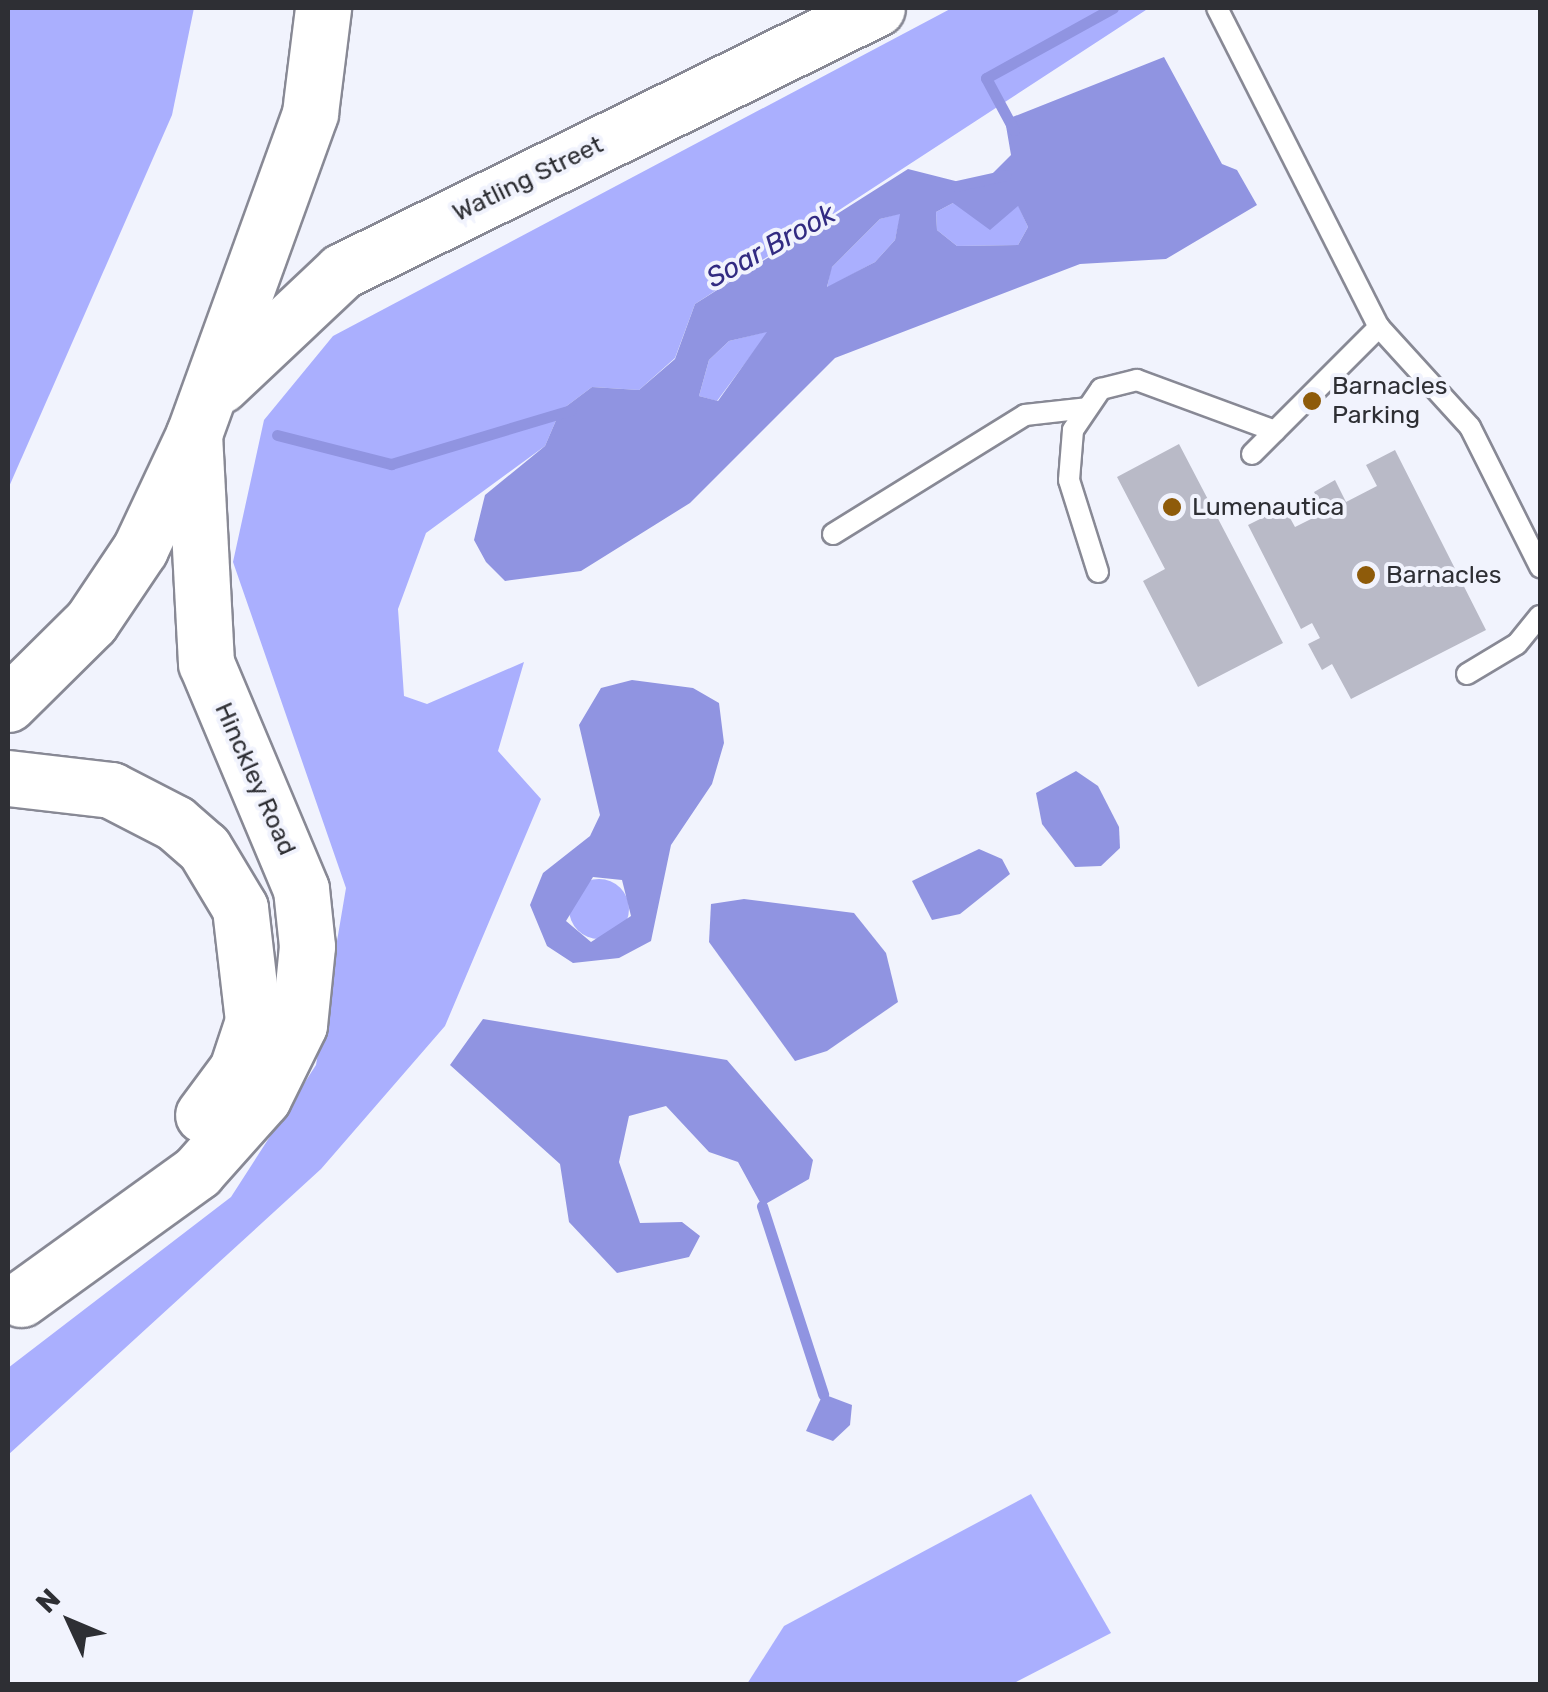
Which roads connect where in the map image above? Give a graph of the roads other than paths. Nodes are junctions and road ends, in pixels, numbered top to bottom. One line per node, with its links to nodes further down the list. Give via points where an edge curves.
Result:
1 (324, 8): 6 (main road, via 310,113)
2 (877, 8): 6 (main road, Watling Street, via 342,271)
3 (1217, 8): 4 (lane)
4 (1378, 327): 7 (lane); 10 (lane, via 1470,427)
5 (1087, 408): 7 (lane, via 1101,389 1137,380); 9 (lane, via 1025,415); 11 (lane, via 1072,430 1069,480)
6 (203, 415): 14 (main road, via 140,549 91,622); 16 (main road, Hinckley Road, via 206,663 302,889 308,946 299,1025 263,1098 197,1172)
7 (1275, 432): 8 (lane)
8 (1252, 454)
9 (833, 534)
10 (1540, 567)
11 (1098, 572)
12 (1540, 616): 13 (lane, via 1518,644)
13 (1468, 674)
14 (8, 704)
15 (8, 778): 16 (main road, Hinckley Road, via 111,790 204,848 240,908 253,1021 237,1070 196,1124)
16 (14, 1306)

